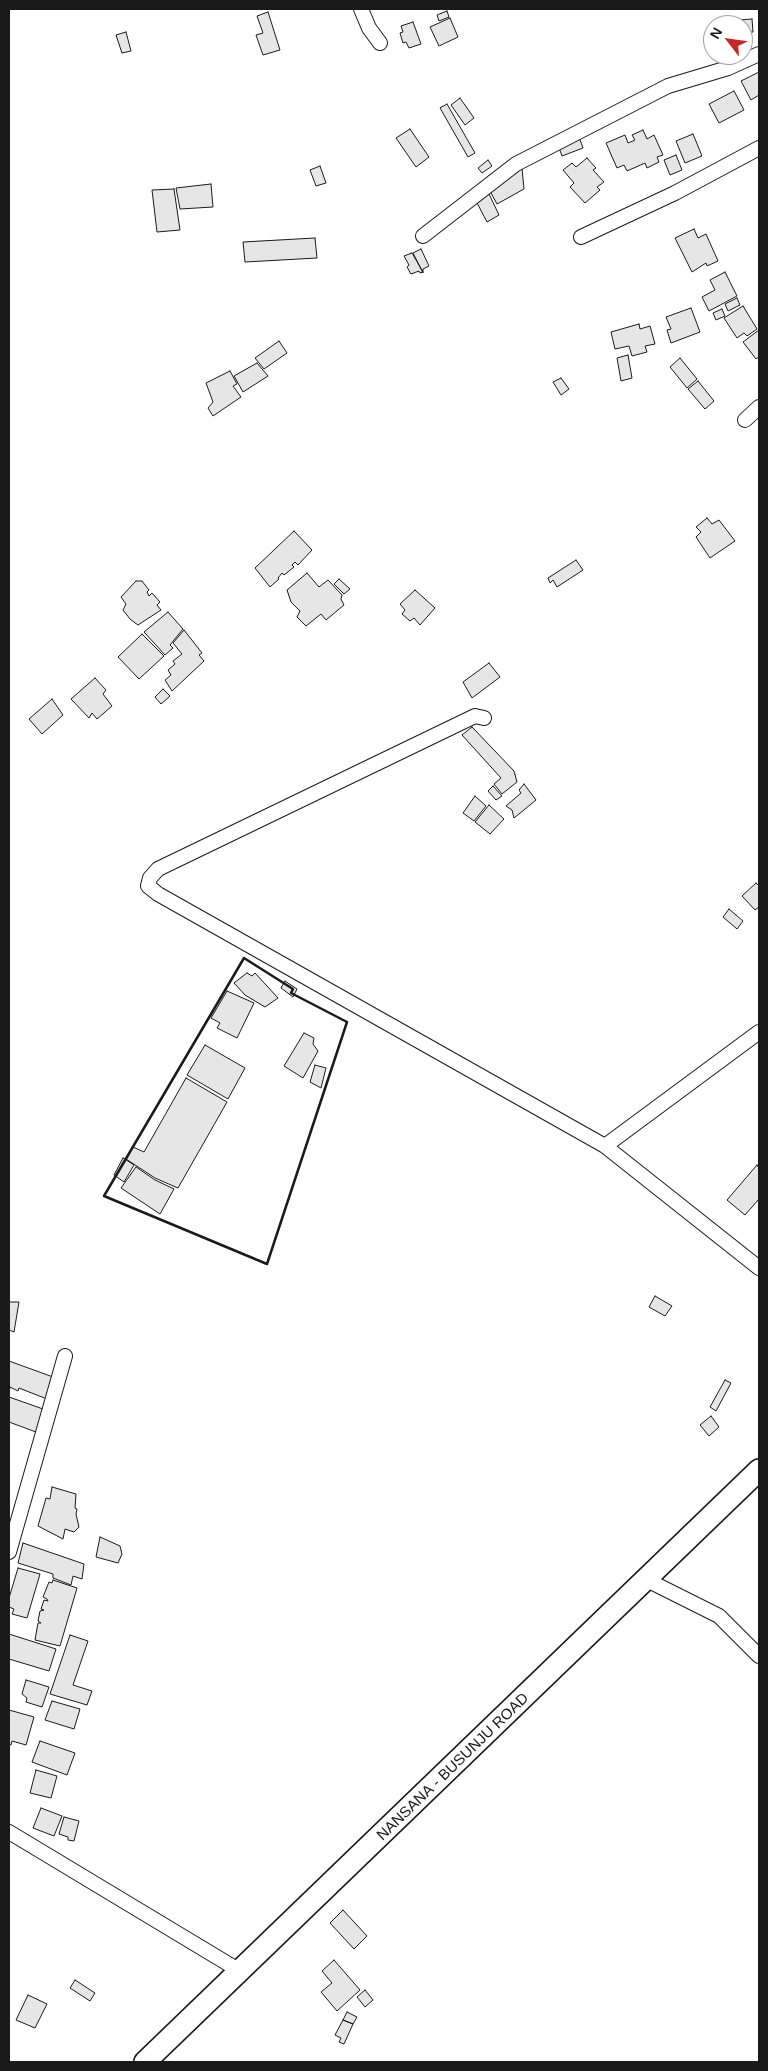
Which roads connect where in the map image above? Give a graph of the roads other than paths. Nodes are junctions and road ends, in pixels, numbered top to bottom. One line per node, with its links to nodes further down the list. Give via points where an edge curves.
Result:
1 (361, 9): 2 (street)
2 (380, 43)
3 (759, 54): 5 (street, via 728,68 668,86 516,164)
4 (759, 148): 6 (street, via 675,194)
5 (424, 236)
6 (581, 238)
7 (759, 407): 8 (street)
8 (745, 420)
9 (484, 718): 11 (street, via 475,716 158,869 148,886)
10 (759, 1032): 11 (street)
11 (605, 1146): 12 (street)
12 (759, 1268)
13 (65, 1356): 15 (street)
14 (759, 1470): 16 (main road, NANSANA - BUSUNJU ROAD)
15 (9, 1552)
16 (647, 1580): 17 (street, via 719,1616); 19 (main road, NANSANA - BUSUNJU ROAD)
17 (759, 1656)
18 (9, 1832): 19 (street)
19 (240, 1971): 20 (main road, NANSANA - BUSUNJU ROAD)
20 (146, 2062)

